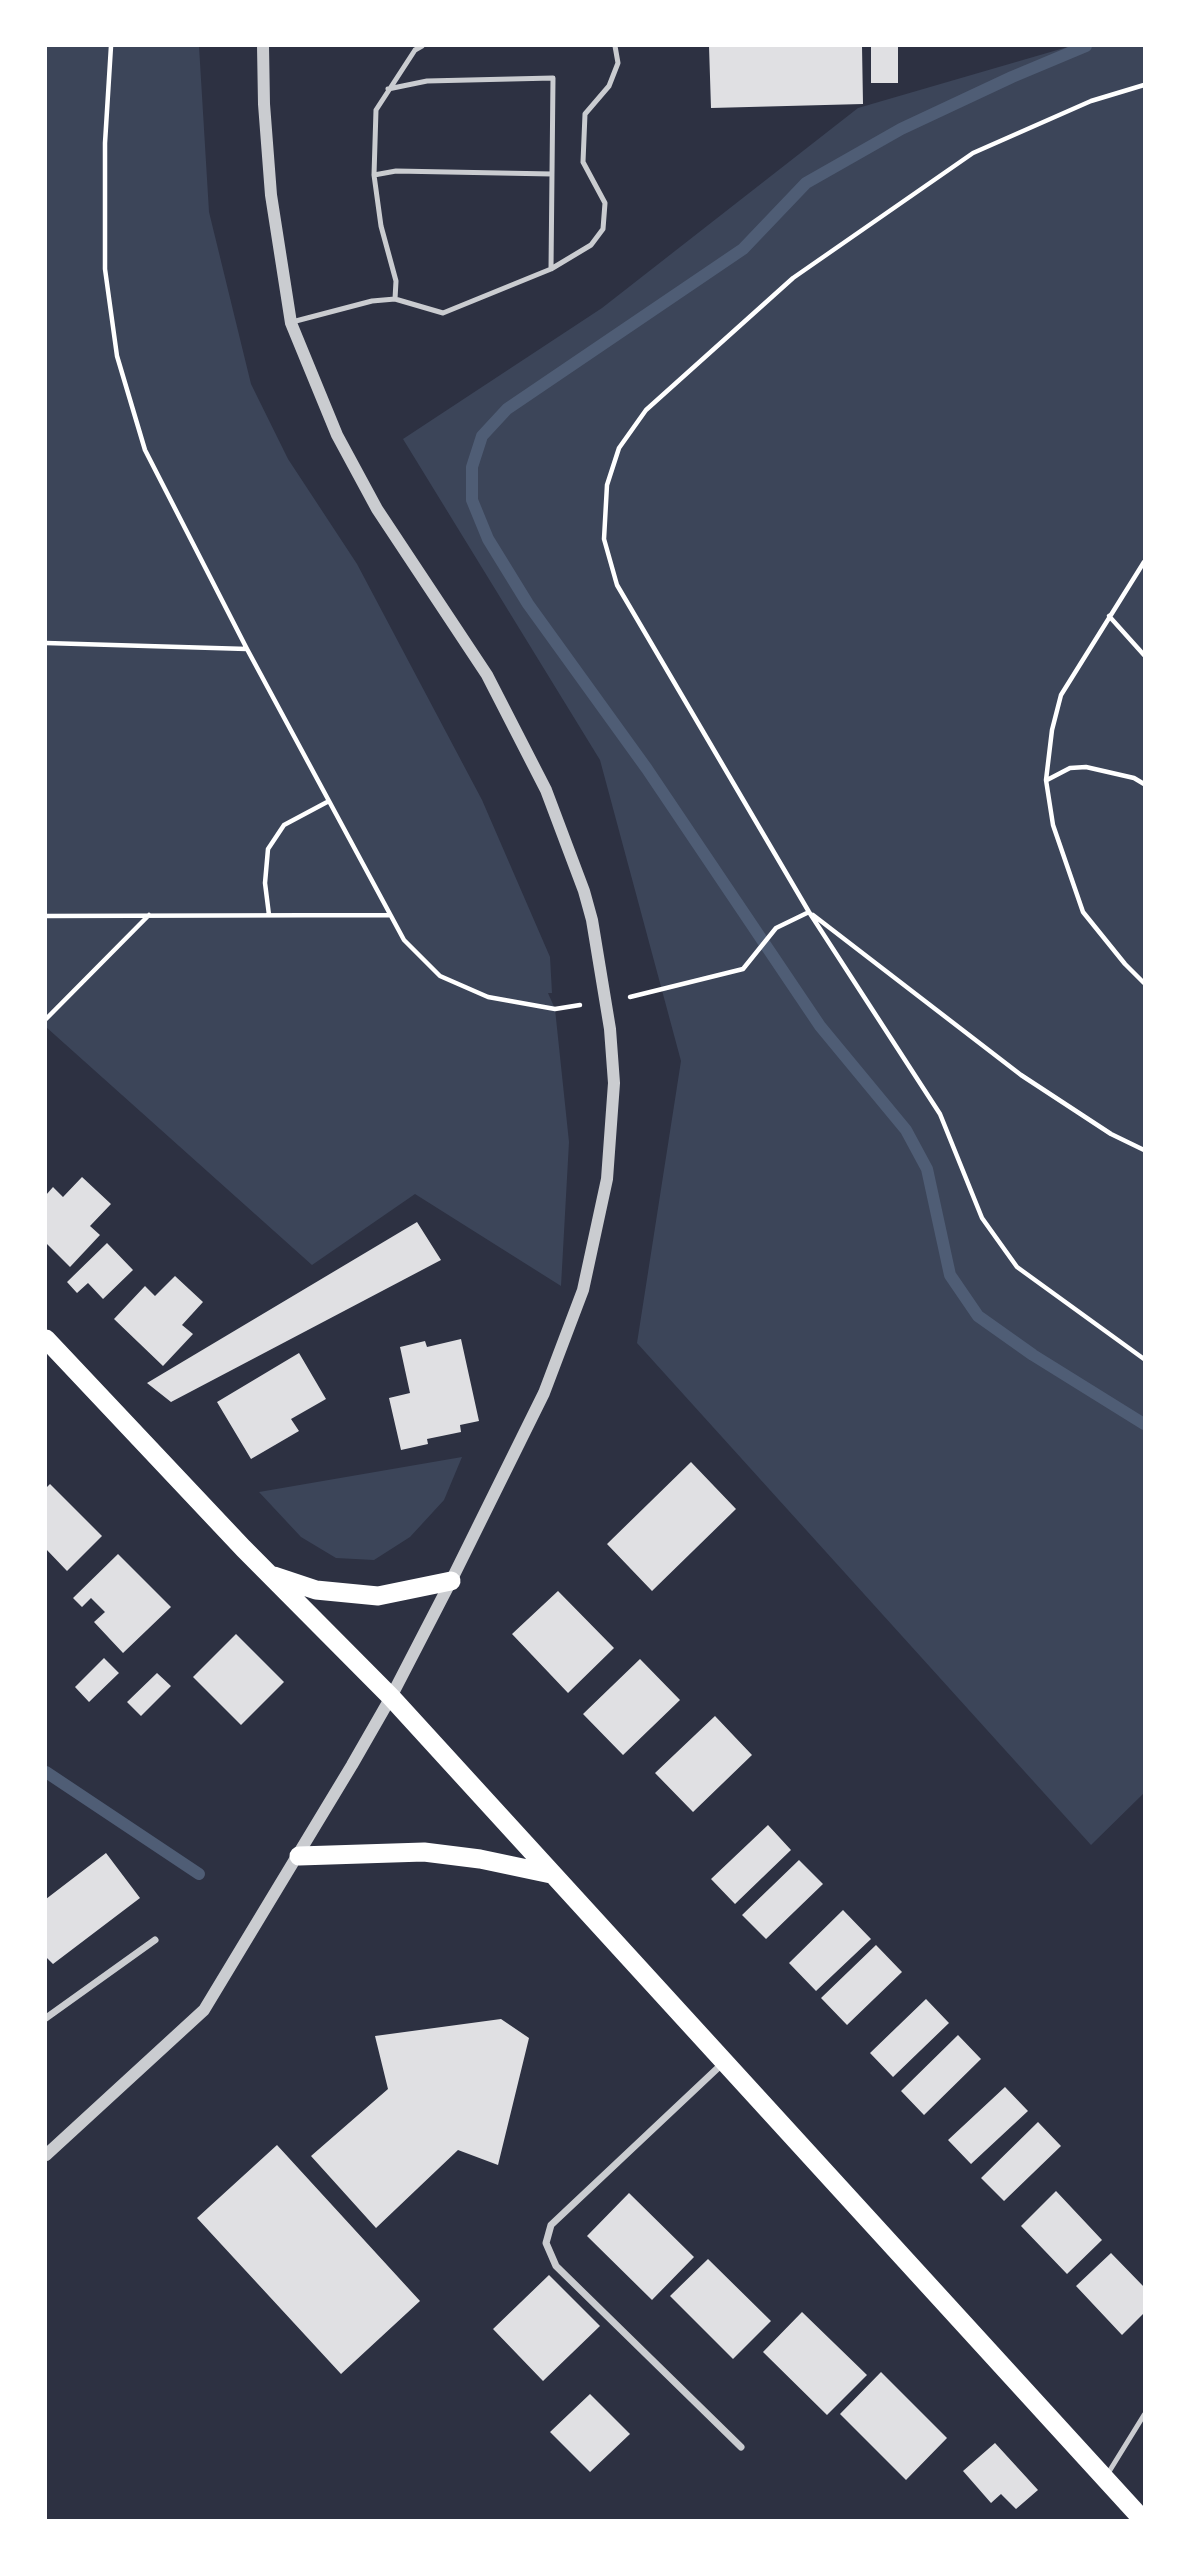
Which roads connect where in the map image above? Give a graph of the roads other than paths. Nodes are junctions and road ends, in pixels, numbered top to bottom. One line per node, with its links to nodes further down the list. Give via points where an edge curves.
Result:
1 (263, 46): 9 (street, via 271,195)
2 (422, 46): 4 (lane)
3 (615, 46): 7 (lane, via 618,64 609,86 585,114 583,162 605,203 603,229 591,245)
4 (388, 89): 5 (lane, via 427,81 553,78); 6 (lane, via 376,110)
5 (552, 174): 6 (lane, via 396,171); 7 (lane)
6 (374, 175): 8 (lane, via 381,226 396,281)
7 (551, 269): 8 (lane, via 443,313)
8 (395, 299): 9 (lane)
9 (291, 323): 12 (street, via 337,435 377,509 487,675 546,790 584,891 606,1001 614,1083 607,1179 583,1290 544,1393)
10 (46, 1339): 11 (highway)
11 (270, 1575): 12 (highway, via 316,1590 378,1596); 13 (highway)
12 (451, 1581): 13 (street)
13 (391, 1696): 14 (street); 15 (highway)
14 (299, 1856): 15 (highway, via 424,1852); 19 (street, via 204,2010)
15 (551, 1874): 18 (highway)
16 (155, 1940): 17 (street)
17 (46, 2018)
18 (724, 2062): 21 (street, via 551,2225 545,2243 556,2266); 22 (highway)
19 (46, 2155)
20 (1144, 2415): 22 (lane)
21 (741, 2447)
22 (1105, 2478): 23 (highway)
23 (1143, 2521)

